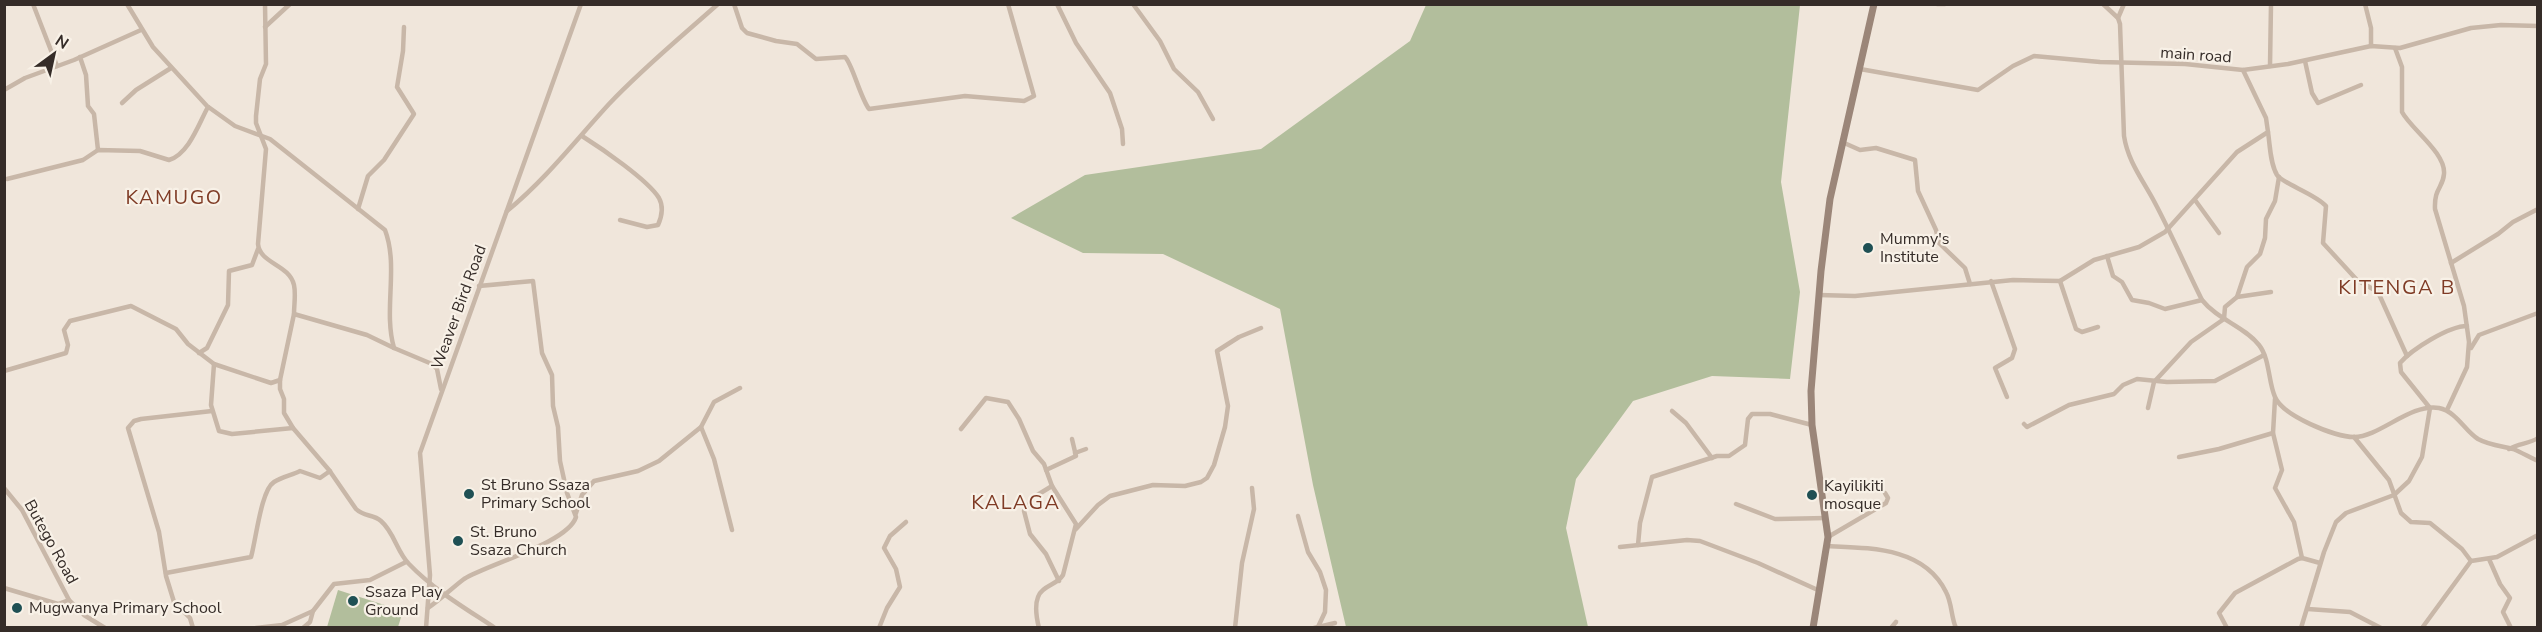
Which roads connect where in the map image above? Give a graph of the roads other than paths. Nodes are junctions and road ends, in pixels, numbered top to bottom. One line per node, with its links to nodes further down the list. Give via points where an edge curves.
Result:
1 (33, 4): 28 (street)
2 (127, 4): 22 (street)
3 (265, 4): 20 (street)
4 (290, 4): 20 (street)
5 (718, 4): 40 (street, via 651,62)
6 (734, 4): 7 (street, via 747,33 797,44 816,58 846,57 869,109 965,96 1024,101 1034,96)
7 (1008, 4)
8 (1057, 4): 42 (street, via 1076,44 1110,93)
9 (1132, 4): 37 (street, via 1160,41 1174,69 1198,92)
10 (1874, 4): 31 (main road)
11 (1937, 4): 12 (street)
12 (1945, 4)
13 (2103, 4): 18 (street)
14 (2124, 4): 18 (street)
15 (2271, 4): 29 (street)
16 (2365, 4): 23 (street)
17 (579, 5): 49 (street, Weaver Bird Road)
18 (2118, 18): 27 (street)
19 (2538, 26): 24 (street, main road, via 2471,28)
20 (265, 27): 39 (street, via 266,64 260,79 256,116)
21 (404, 27): 47 (street, via 398,87 414,114 384,160 368,176)
22 (141, 30): 25 (street); 30 (street)
23 (2371, 46): 24 (street, main road); 26 (street, main road)
24 (2395, 48): 55 (street, via 2402,67 2402,112 2445,173 2434,197)
25 (80, 57): 28 (street); 43 (street)
26 (2305, 61): 29 (street, main road); 33 (street, via 2318,103)
27 (2122, 63): 31 (street, main road, via 2034,56 1978,90); 32 (street, main road); 51 (street, via 2127,153)
28 (57, 66): 34 (street)
29 (2270, 66): 32 (street, main road)
30 (171, 68): 35 (street); 36 (street)
31 (1860, 69): 41 (main road)
32 (2243, 70): 38 (street, via 2266,117)
33 (2361, 84)
34 (4, 90)
35 (122, 103)
36 (208, 107): 39 (street, via 235,126); 43 (street, via 183,150 169,160 134,150)
37 (1213, 119)
38 (2268, 132): 44 (street); 46 (street, via 2237,152)
39 (259, 134): 47 (street); 53 (street, via 266,149)
40 (582, 136): 49 (street, via 535,188); 50 (street, via 617,160 659,198 662,212 658,225 647,227)
41 (1842, 142): 58 (street, via 1860,150 1876,147 1915,160 1918,191 1939,243 1965,268); 61 (main road, via 1830,199)
42 (1124, 144)
43 (98, 150): 45 (street, via 83,160)
44 (2279, 177): 62 (street, via 2260,254 2247,267); 75 (street, via 2306,190 2326,206 2323,243 2357,280 2378,292)
45 (7, 179)
46 (2194, 201): 51 (street); 52 (street)
47 (358, 208): 71 (street, via 380,225 388,239 389,324)
48 (2538, 209): 55 (street)
49 (507, 211): 59 (street, Weaver Bird Road)
50 (620, 220)
51 (2168, 228): 54 (street, via 2139,247); 63 (street)
52 (2219, 233)
53 (258, 249): 65 (street, via 290,276 294,285); 70 (street, via 252,265 229,271 230,302)
54 (2107, 256): 57 (street); 63 (street, via 2111,272 2132,300 2169,309)
55 (2451, 263): 67 (street)
56 (1991, 281): 57 (street); 58 (street); 85 (street, via 2015,349 2012,358 1995,368)
57 (2060, 281): 68 (street, via 2076,329 2082,332)
58 (1970, 284): 61 (street, via 1855,296)
59 (479, 286): 84 (street, Weaver Bird Road); 115 (street, via 533,281 543,353 552,370 560,461)
60 (2271, 292): 62 (street)
61 (1819, 295): 93 (main road, via 1811,380)
62 (2236, 297): 66 (street, via 2224,307)
63 (2202, 300): 66 (street)
64 (2538, 313): 73 (street, via 2479,335)
65 (294, 314): 71 (street, via 367,335); 79 (street)
66 (2224, 319): 74 (street, via 2252,337); 80 (street, via 2191,342)
67 (2467, 326): 73 (street); 75 (street, via 2455,327)
68 (2097, 327)
69 (1261, 328): 119 (street, via 1217,351 1228,406 1217,456 1207,478 1185,486 1153,485 1110,496)
70 (207, 348): 72 (street); 76 (street)
71 (394, 348): 84 (street, via 432,364 437,369)
72 (199, 352): 76 (street); 78 (street, via 166,323 136,307 125,306 70,321 64,330 66,353)
73 (2469, 353): 89 (street, via 2467,367)
74 (2264, 355): 80 (street, via 2216,381); 86 (street)
75 (2407, 356): 88 (street, via 2399,369)
76 (208, 359): 77 (street)
77 (214, 364): 81 (street); 90 (street)
78 (4, 371)
79 (280, 380): 81 (street); 83 (street)
80 (2156, 380): 87 (street); 92 (street, via 2137,379 2114,394 2069,405 2034,425)
81 (271, 383): 83 (street)
82 (740, 388): 94 (street, via 714,402)
83 (280, 389): 95 (street, via 284,413)
84 (441, 392): 133 (street, Weaver Bird Road, via 420,453)
85 (2007, 398)
86 (2275, 399): 97 (street); 98 (street, via 2306,422)
87 (2148, 408)
88 (2430, 408): 89 (street); 98 (street); 113 (street, via 2419,463 2409,481)
89 (2447, 410): 101 (street, via 2476,438)
90 (212, 411): 95 (street, via 217,427 225,433); 131 (street, via 141,419 128,428 159,531)
91 (1672, 411): 105 (street)
92 (2024, 424)
93 (1812, 425): 105 (street, via 1770,414 1752,414 1743,447 1730,456); 117 (main road)
94 (700, 427): 115 (street, via 650,466 594,482 582,495); 120 (street, via 714,459)
95 (293, 428): 108 (street)
96 (962, 429): 107 (street, via 987,398 1008,402)
97 (2273, 433): 104 (street); 126 (street, via 2282,465 2276,490 2294,522)
98 (2354, 437): 113 (street, via 2385,474)
99 (2538, 438): 101 (street)
100 (1072, 439): 103 (street)
101 (2509, 448): 106 (street)
102 (1086, 449): 103 (street)
103 (1075, 453): 107 (street, via 1076,456)
104 (2179, 457)
105 (1712, 458): 123 (street, via 1652,477)
106 (2538, 461)
107 (1046, 470): 109 (street)
108 (330, 471): 129 (street, via 362,514 383,523); 131 (street, via 320,478 300,471 273,482 261,505 251,557)
109 (1052, 486): 119 (street); 132 (street, via 1034,497 1024,511 1030,534 1046,554)
110 (4, 488): 137 (street, Butego Road, via 21,510)
111 (1252, 488): 152 (street, via 1254,509 1242,563)
112 (1885, 493): 122 (street, via 1886,502)
113 (2394, 495): 128 (street, via 2406,519 2430,522); 130 (street, via 2341,517)
114 (1736, 504): 117 (street, via 1776,519)
115 (576, 513): 136 (street, via 567,531 470,576)
116 (1298, 516): 153 (street, via 1308,552 1326,590 1324,612)
117 (1826, 518): 122 (main road)
118 (906, 522): 150 (street, via 890,536 884,548 900,586)
119 (1076, 529): 132 (street)
120 (732, 530)
121 (2538, 535): 127 (street)
122 (1828, 537): 124 (main road)
123 (1638, 545): 125 (street); 135 (street, via 1687,540 1707,543)
124 (1827, 546): 135 (main road); 156 (street, via 1887,551 1924,566 1946,592)
125 (1620, 547)
126 (2302, 558): 130 (street); 157 (street, via 2232,596 2218,613)
127 (2489, 559): 128 (street); 161 (street, via 2510,598 2503,612)
128 (2471, 561): 160 (street)
129 (406, 562): 133 (street); 140 (street, via 370,579 337,583)
130 (2320, 563): 139 (street)
131 (166, 573): 145 (street, via 174,603 190,618)
132 (1059, 581): 151 (street, via 1038,597)
133 (429, 584): 136 (street); 138 (street, Weaver Bird Road)
134 (4, 588): 137 (street, via 58,604)
135 (1821, 591): 154 (main road)
136 (446, 595): 138 (street); 143 (street)
137 (69, 600): 144 (street, Butego Road)
138 (428, 608): 148 (street, Weaver Bird Road)
139 (2308, 609): 158 (street); 159 (street, via 2350,612)
140 (313, 611): 146 (street, via 282,625); 147 (street, via 310,622)
141 (1896, 622): 155 (street)
142 (1335, 623): 153 (street)
143 (485, 625): 149 (street)
144 (105, 627)
145 (192, 627)
146 (256, 627)
147 (303, 627)
148 (426, 627)
149 (495, 627)
150 (879, 627)
151 (1039, 627)
152 (1235, 627)
153 (1316, 627)
154 (1813, 627)
155 (1891, 627)
156 (1956, 627)
157 (2227, 627)
158 (2301, 627)
159 (2381, 627)
160 (2422, 627)
161 (2511, 627)

